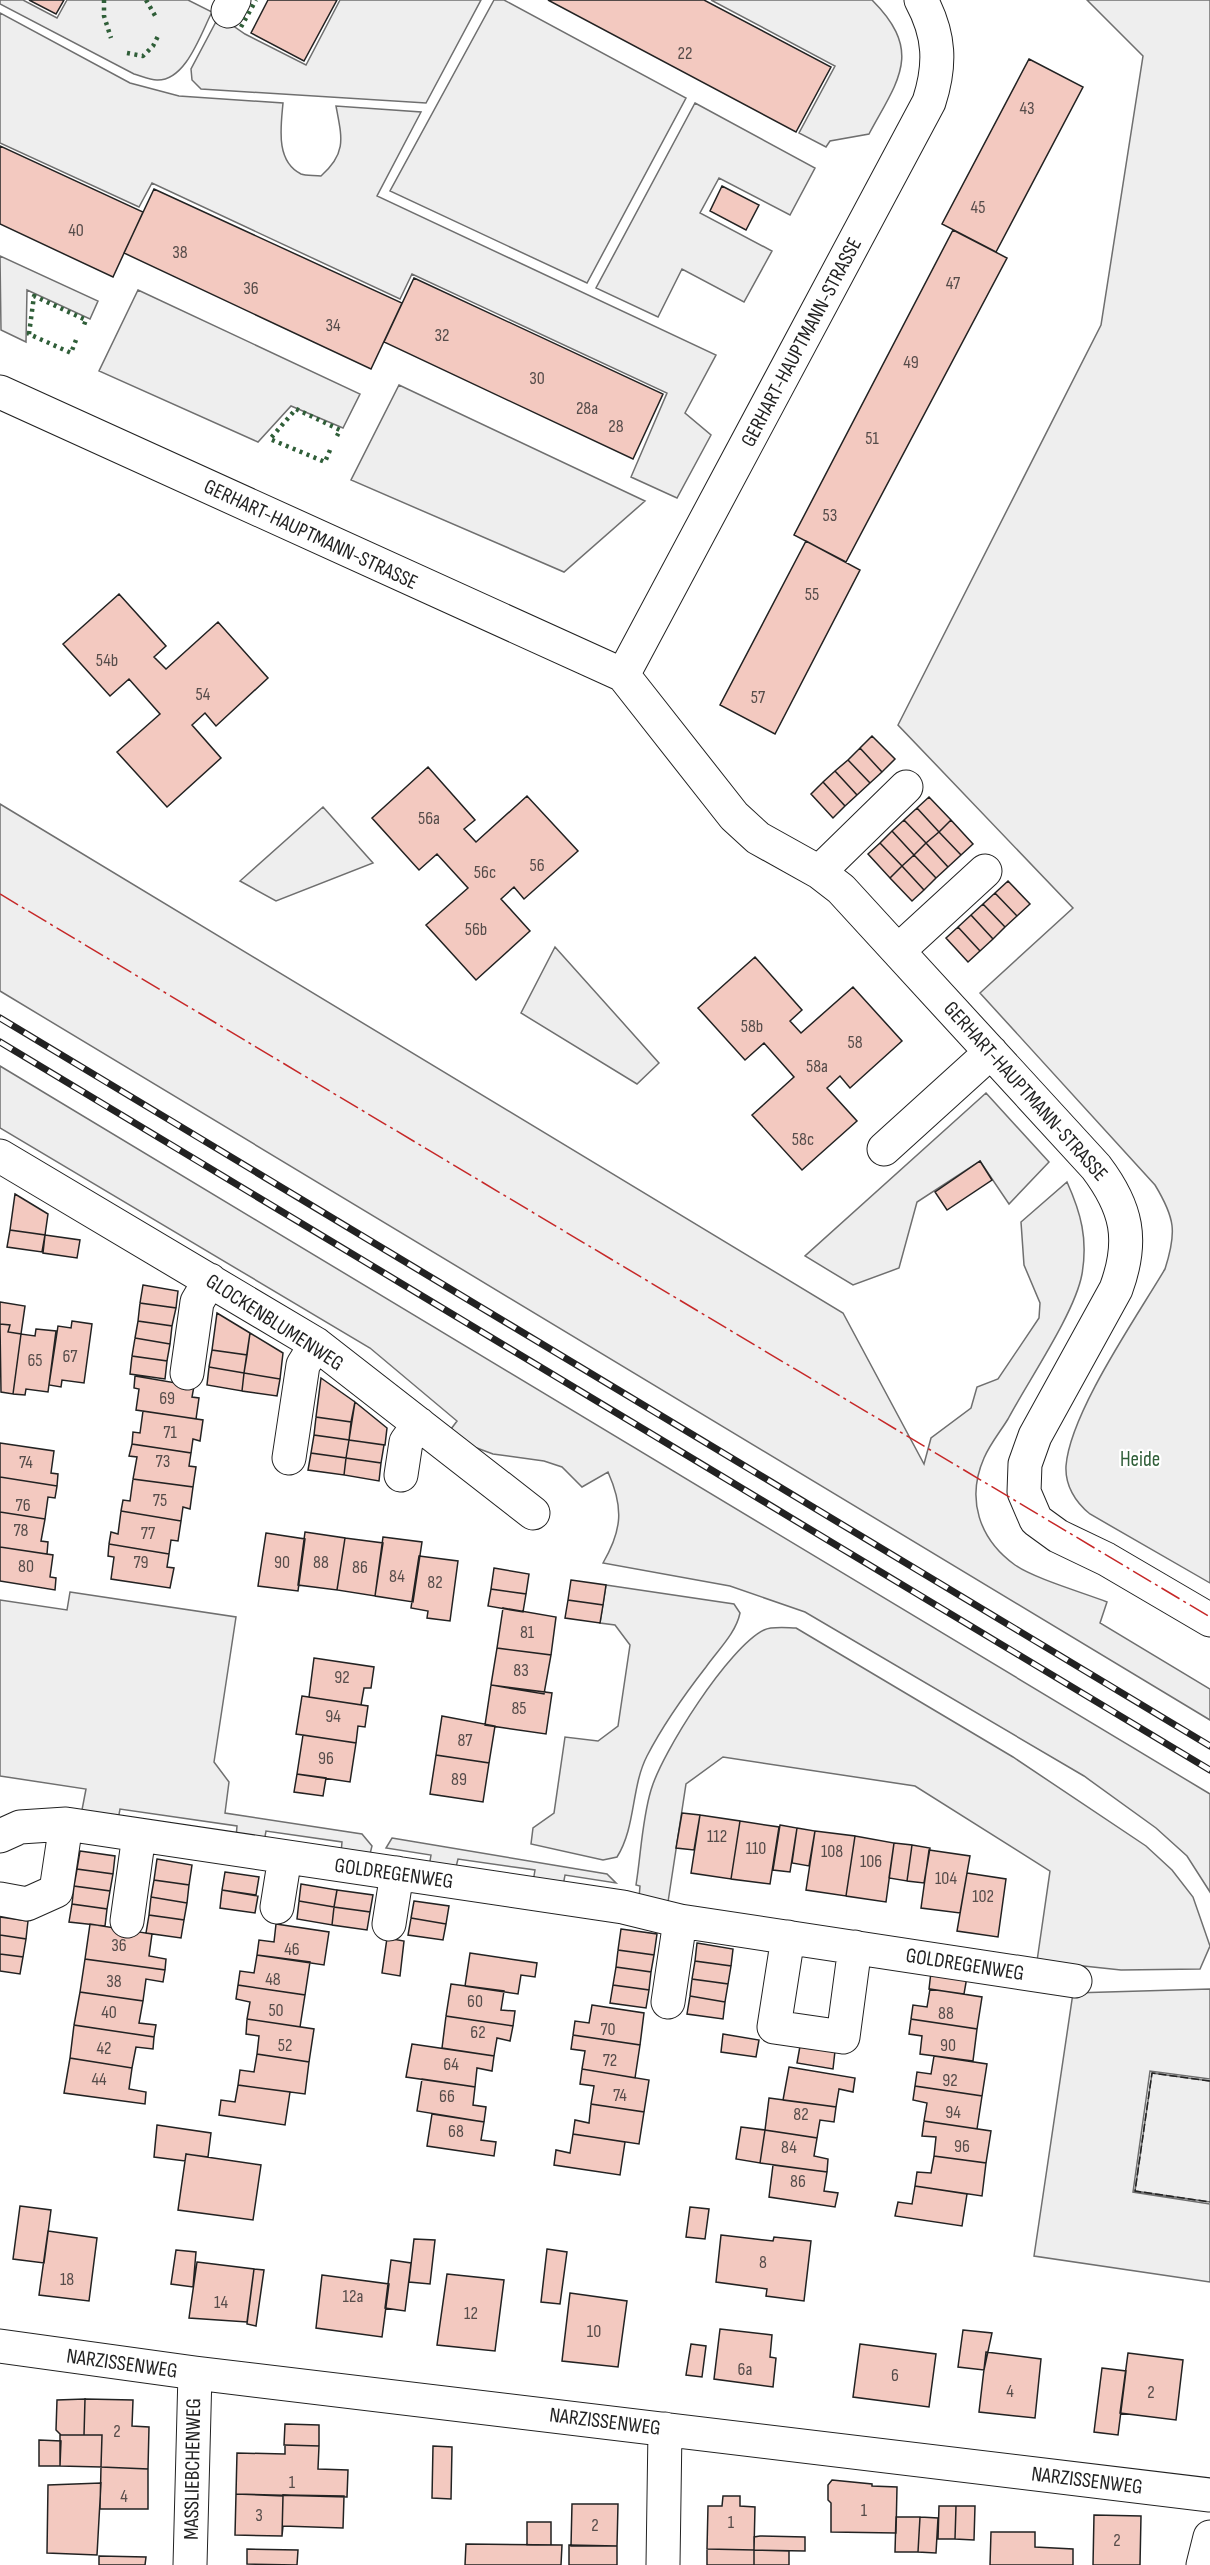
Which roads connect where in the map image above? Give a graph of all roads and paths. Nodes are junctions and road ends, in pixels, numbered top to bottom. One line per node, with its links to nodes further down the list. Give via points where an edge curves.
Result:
1 (921, 0): 3 (street, GERHART-HAUPTMANN-STRASSE, via 933,26 939,53 937,78 929,102)
2 (0, 392): 3 (street, GERHART-HAUPTMANN-STRASSE)
3 (623, 675): 6 (street, GERHART-HAUPTMANN-STRASSE, via 734,816 758,838)
4 (906, 787): 6 (street)
5 (985, 871): 7 (street)
6 (819, 872): 7 (street, GERHART-HAUPTMANN-STRASSE, via 841,889)
7 (899, 950): 8 (street, GERHART-HAUPTMANN-STRASSE)
8 (991, 1052): 9 (street); 18 (street, GERHART-HAUPTMANN-STRASSE, via 1096,1167 1111,1187 1126,1228 1124,1269 1035,1436 1025,1464 1024,1492 1036,1520 1058,1536 1106,1559)
9 (884, 1149)
10 (3, 1163): 11 (street, GLOCKENBLUMENWEG)
11 (210, 1280): 12 (street, GLOCKENBLUMENWEG); 13 (street, via 197,1302)
12 (316, 1344): 14 (street, GLOCKENBLUMENWEG); 15 (street, via 303,1365)
13 (187, 1373)
14 (419, 1424): 16 (street, via 406,1442); 17 (street, GLOCKENBLUMENWEG)
15 (289, 1458)
16 (400, 1475)
17 (533, 1513)
18 (1210, 1620)
19 (66, 1824): 20 (street, GOLDREGENWEG); 21 (street, GOLDREGENWEG, via 20,1827); 24 (street, via 56,1891 27,1904)
20 (139, 1835): 22 (street, GOLDREGENWEG); 26 (street)
21 (0, 1836)
22 (285, 1857): 23 (street, GOLDREGENWEG); 25 (street)
23 (397, 1873): 27 (street, GOLDREGENWEG, via 623,1907); 28 (street)
24 (0, 1899)
25 (277, 1907)
26 (127, 1921)
27 (680, 1921): 29 (street, GOLDREGENWEG); 32 (street)
28 (389, 1924)
29 (788, 1937): 30 (street, GOLDREGENWEG); 30 (street, via 774,2026 843,2037)
30 (855, 1947): 31 (street, GOLDREGENWEG)
31 (1075, 1981)
32 (668, 2002)
33 (0, 2346): 34 (street, NARZISSENWEG)
34 (195, 2373): 35 (street, NARZISSENWEG); 38 (street, MASSLIEBCHENWEG)
35 (665, 2429): 36 (street, NARZISSENWEG); 39 (street)
36 (1210, 2495)
37 (1210, 2537): 40 (street)
38 (190, 2565)
39 (663, 2565)
40 (1203, 2565)

